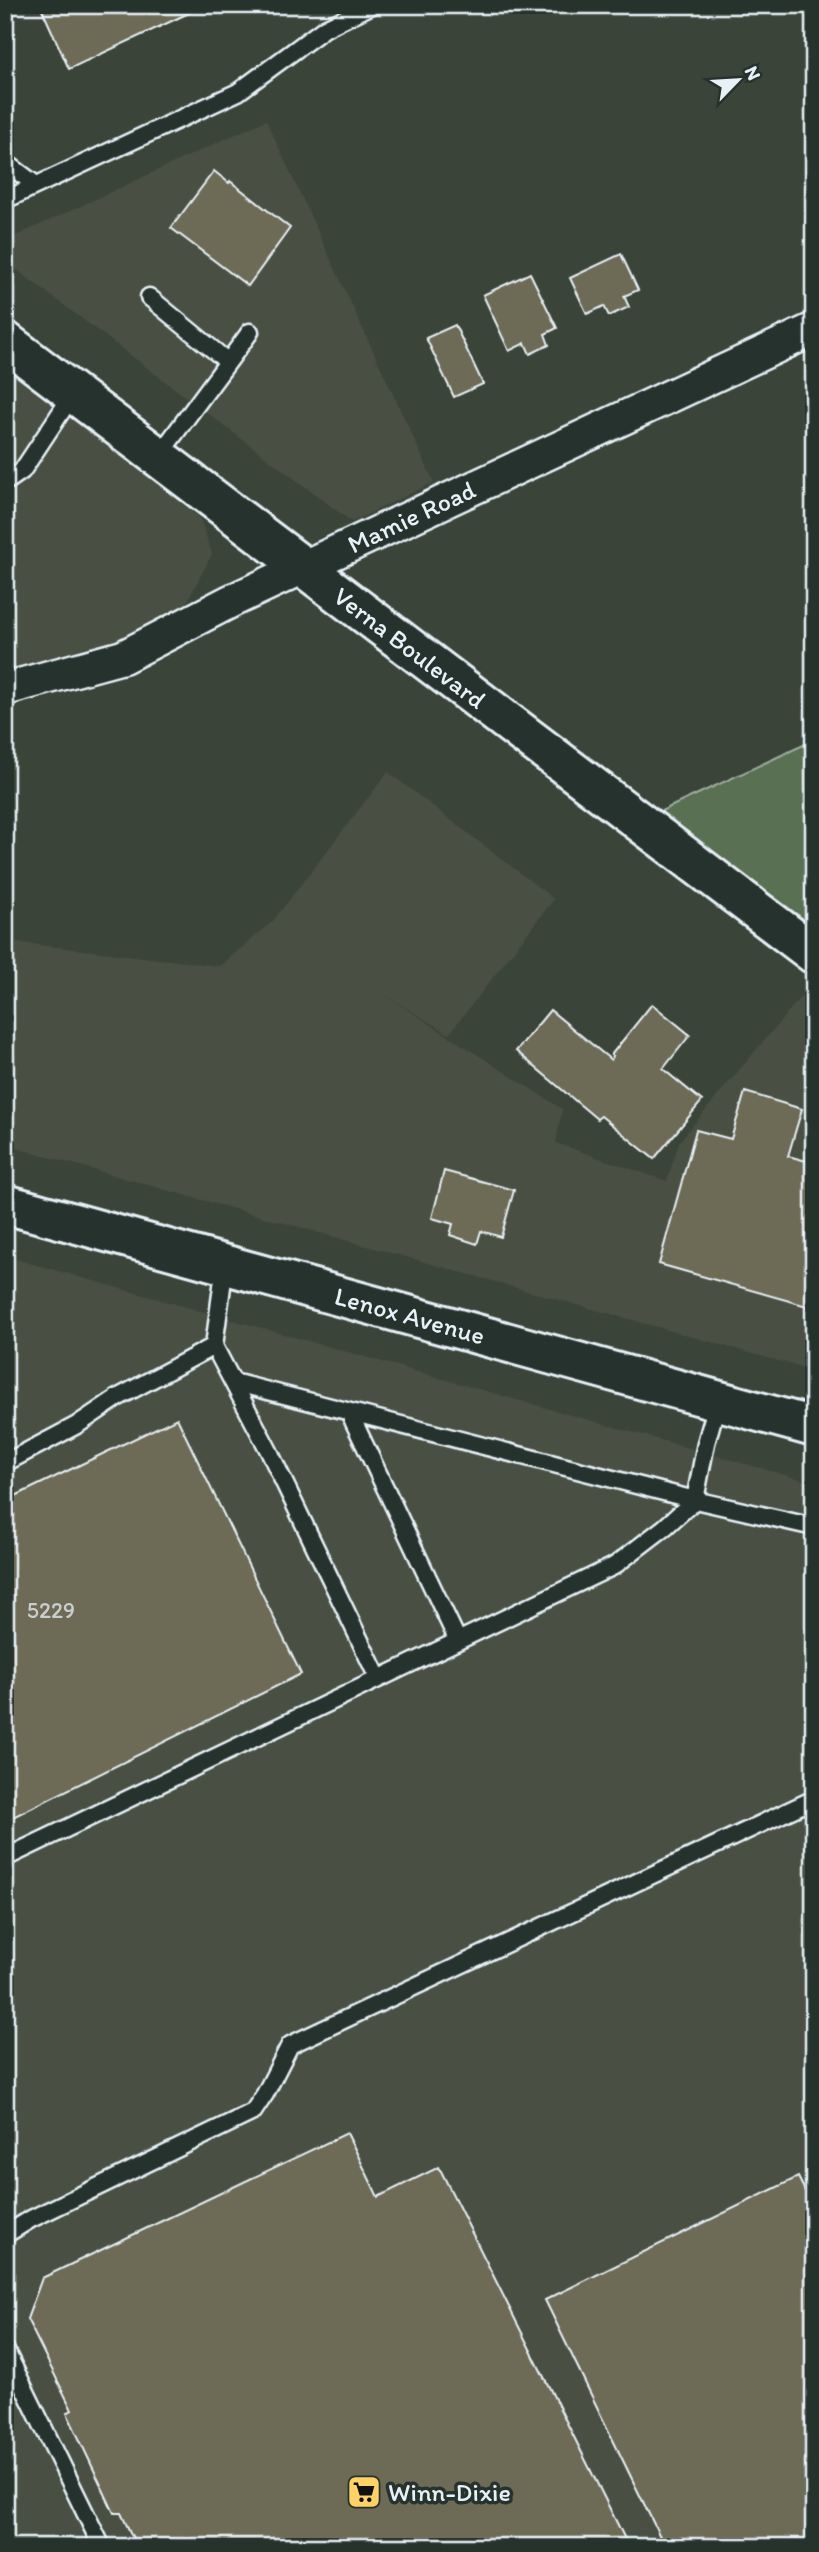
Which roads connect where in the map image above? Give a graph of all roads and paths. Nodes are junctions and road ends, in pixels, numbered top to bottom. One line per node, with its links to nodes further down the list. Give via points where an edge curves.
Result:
1 (372, 5): 3 (lane, via 325,28 238,92)
2 (5, 162): 3 (lane)
3 (36, 185): 4 (lane)
4 (5, 200)
5 (149, 297): 9 (lane)
6 (814, 329): 13 (street, Mamie Road)
7 (250, 332): 9 (lane)
8 (5, 341): 10 (street, Verna Boulevard)
9 (228, 362): 11 (lane)
10 (73, 394): 11 (street, Verna Boulevard); 12 (lane, via 22,471)
11 (157, 458): 13 (street, Verna Boulevard)
12 (5, 480)
13 (304, 567): 14 (street, Mamie Road, via 123,657); 15 (street, Verna Boulevard)
14 (5, 689)
15 (814, 954)
16 (5, 1204): 17 (street, Lenox Avenue)
17 (225, 1264): 18 (lane); 20 (street, Lenox Avenue)
18 (214, 1346): 19 (lane); 23 (lane)
19 (233, 1382): 21 (lane); 27 (lane)
20 (718, 1401): 22 (street, Lenox Avenue); 24 (lane)
21 (349, 1412): 24 (lane); 26 (lane)
22 (814, 1427)
23 (5, 1463)
24 (695, 1500): 25 (lane); 26 (lane, via 614,1566)
25 (814, 1527)
26 (458, 1641): 27 (lane)
27 (378, 1678): 29 (lane)
28 (814, 1799): 30 (lane, via 290,2045 253,2112)
29 (5, 1858)
30 (5, 2235)
31 (5, 2349): 32 (lane)
32 (102, 2547)

